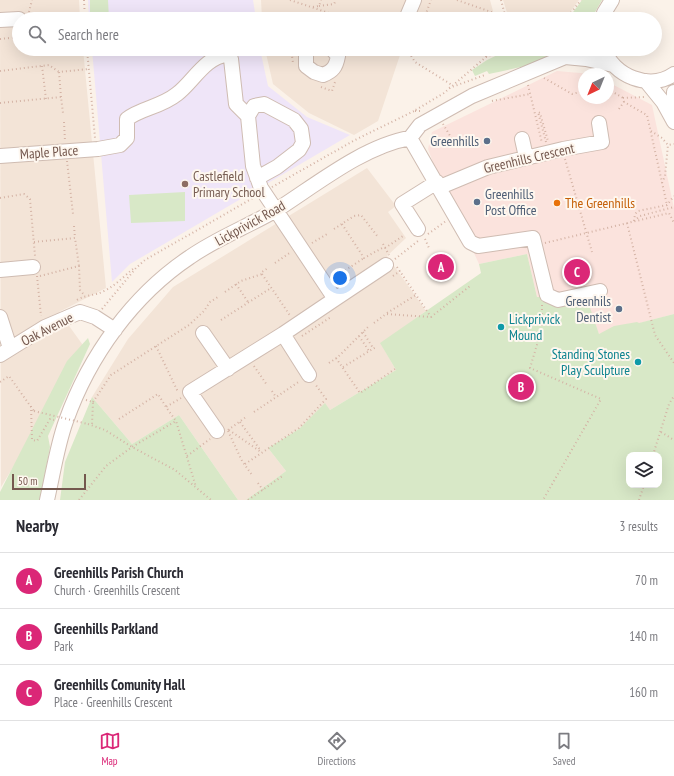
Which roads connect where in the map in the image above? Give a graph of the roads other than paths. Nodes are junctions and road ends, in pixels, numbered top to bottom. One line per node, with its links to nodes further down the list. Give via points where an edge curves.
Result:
1 (414, 0): 3 (street)
2 (612, 0): 4 (street)
3 (409, 12)
4 (605, 12)
5 (12, 19): 6 (street)
6 (0, 20)
7 (222, 56): 22 (street, Maple Place, via 204,67 177,94 162,104 127,119 127,138 120,145)
8 (228, 56): 17 (street, Maple Place, via 231,59 236,104)
9 (306, 56): 10 (street, via 306,66 323,75 336,66)
10 (338, 56)
11 (608, 56): 13 (street)
12 (565, 57): 13 (street); 20 (street, via 477,93 443,121 420,125)
13 (613, 65): 15 (street, via 628,76)
14 (674, 74): 15 (street, via 659,80)
15 (646, 81): 18 (street)
16 (674, 92): 18 (street)
17 (248, 116): 24 (street, via 253,166); 24 (street, via 254,106 264,104 294,120 301,129 303,143 299,150)
18 (674, 121)
19 (599, 123): 23 (street, Greenhills Crescent, via 602,142)
20 (410, 138): 25 (street); 26 (street, Lickprivick Road, via 396,140 345,165)
21 (522, 139): 23 (street)
22 (0, 156)
23 (526, 157): 25 (street, Greenhills Crescent)
24 (257, 178): 26 (street)
25 (438, 185): 27 (street, Greenhills Crescent, via 402,204); 31 (street, via 470,242 478,246 533,238 547,295 558,300)
26 (276, 209): 32 (street); 34 (street, Lickprivick Road, via 191,256 156,282)
27 (418, 229)
28 (391, 264): 32 (street)
29 (36, 269): 30 (street)
30 (0, 270)
31 (600, 291)
32 (335, 299): 36 (street)
33 (0, 317): 37 (street)
34 (115, 330): 37 (street, Oak Avenue, via 95,317 80,312 45,327); 41 (street, Lickprivick Road, via 86,373 66,421)
35 (203, 333): 38 (street)
36 (283, 334): 38 (street); 39 (street)
37 (5, 352)
38 (228, 369): 40 (street, via 185,395)
39 (309, 375)
40 (217, 431)
41 (47, 500)

